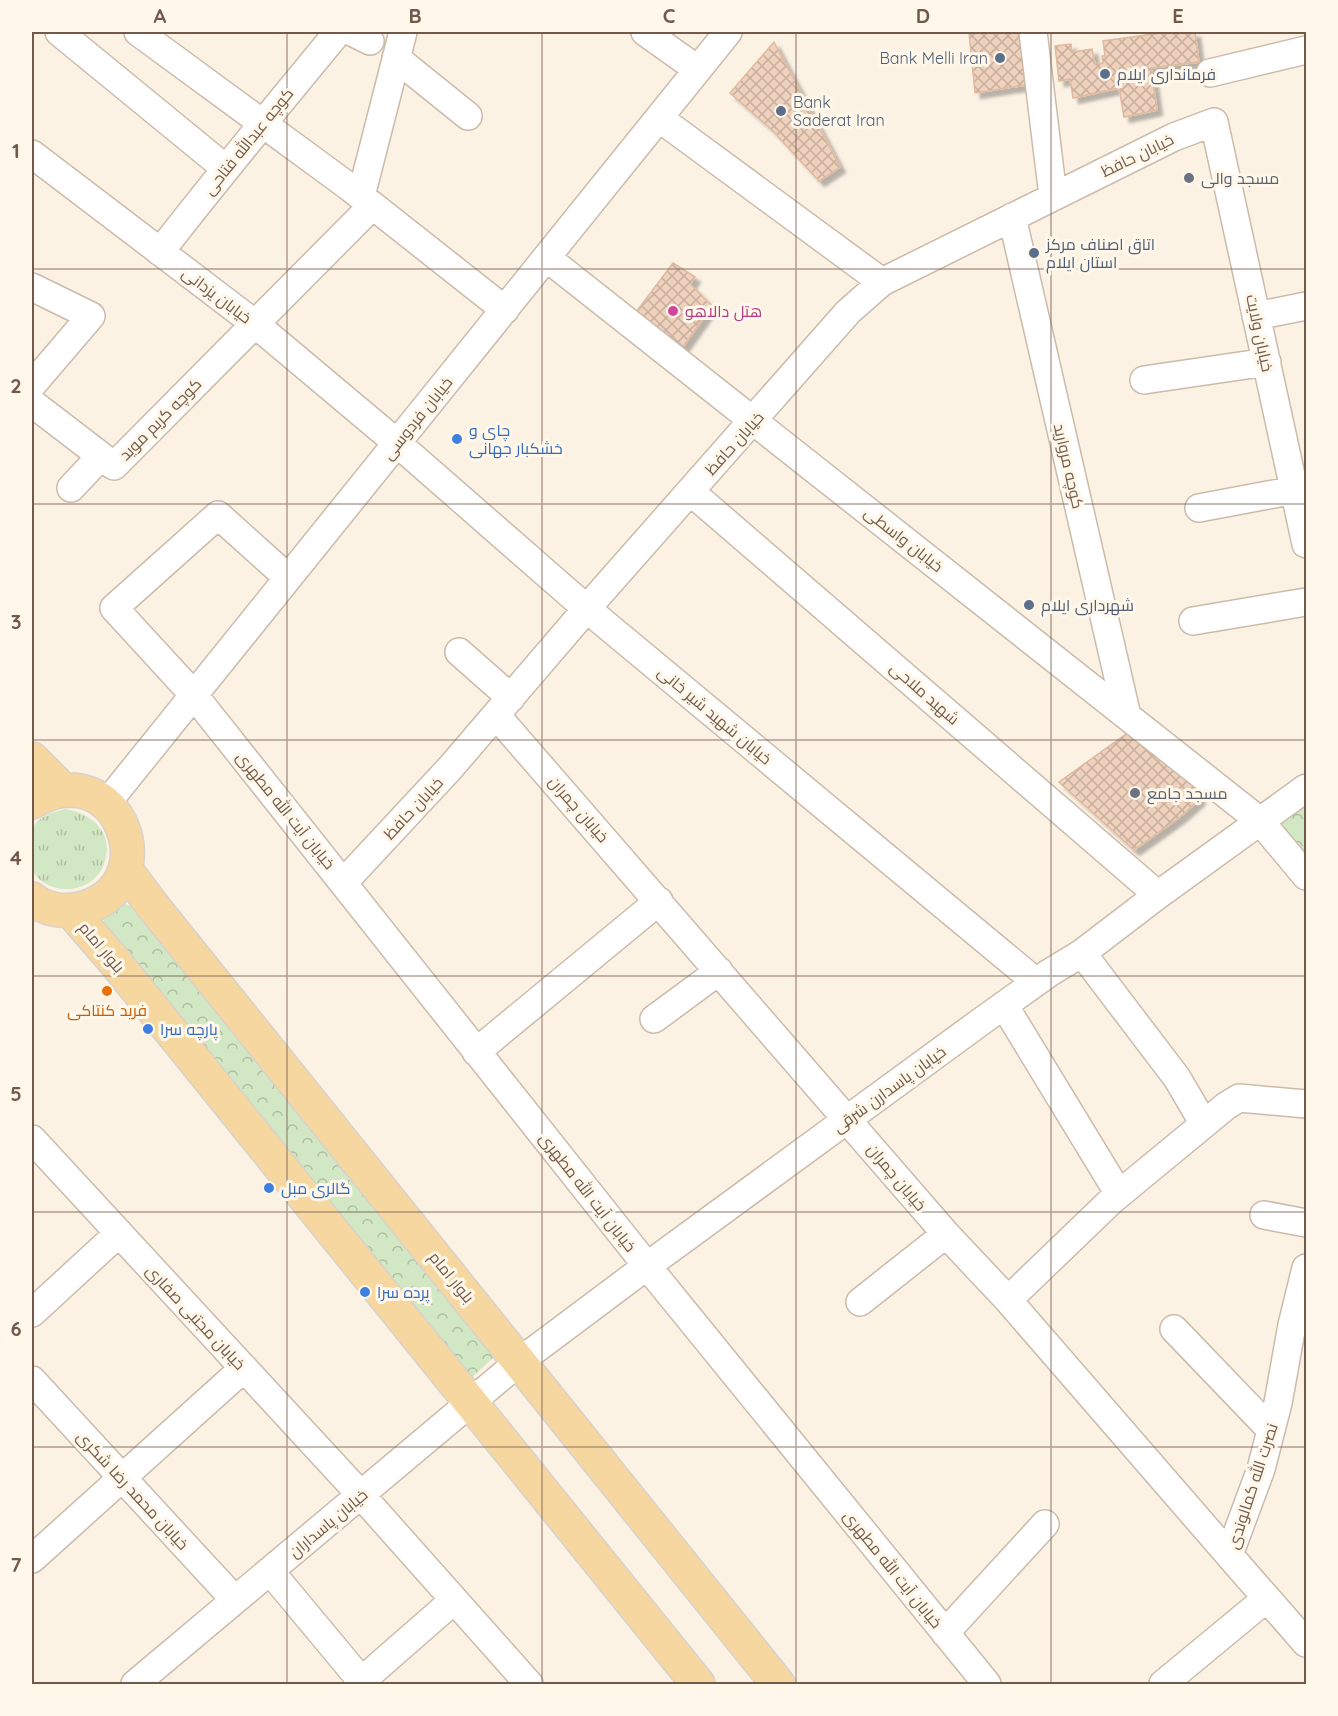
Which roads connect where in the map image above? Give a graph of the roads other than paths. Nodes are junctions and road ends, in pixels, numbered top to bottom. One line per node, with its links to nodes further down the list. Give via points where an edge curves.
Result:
1 (58, 32): 17 (street)
2 (138, 32): 15 (street)
3 (338, 32): 15 (street, کوچه عبدالله فتاحی)
4 (403, 32): 9 (street)
5 (645, 32): 10 (street)
6 (728, 32): 10 (street, خیابان فردوسی)
7 (1034, 32): 18 (street)
8 (1306, 50): 11 (street)
9 (396, 58): 12 (street); 19 (street)
10 (697, 69): 13 (street, خیابان فردوسی)
11 (1210, 73)
12 (468, 116)
13 (659, 118): 22 (street, خیابان فردوسی); 23 (street)
14 (1214, 122): 18 (street, خیابان حافظ, via 1174,137); 27 (street, خیابان ولایت)
15 (264, 124): 17 (street, کوچه عبدالله فتاحی); 19 (street)
16 (32, 154): 21 (street, خیابان یزدانی)
17 (225, 168): 21 (street, کوچه عبدالله فتاحی)
18 (1053, 196): 20 (street, خیابان حافظ)
19 (366, 201): 26 (street); 28 (street)
20 (1012, 217): 23 (street, خیابان حافظ); 48 (street, کوچه مروارید)
21 (160, 252): 28 (street, خیابان یزدانی)
22 (546, 258): 26 (street, خیابان فردوسی); 33 (street, خیابان واسطی)
23 (882, 282): 33 (street, خیابان حافظ, via 848,312)
24 (32, 287): 31 (street, via 91,316)
25 (1306, 306): 27 (street)
26 (505, 310): 34 (street, خیابان فردوسی)
27 (1256, 316): 29 (street, خیابان ولایت)
28 (254, 323): 34 (street, خیابان یزدانی); 35 (street, کوچه کریم موید, via 114,466)
29 (1267, 362): 30 (street); 38 (street, خیابان ولایت)
30 (1144, 380)
31 (32, 385)
32 (32, 403): 35 (street, کوچه کریم موید)
33 (754, 421): 37 (street, خیابان حافظ); 48 (street, خیابان واسطی)
34 (398, 443): 41 (street, خیابان فردوسی); 43 (street, خیابان شهید شیر خانی)
35 (101, 456): 36 (street)
36 (71, 488)
37 (691, 492): 43 (street, خیابان حافظ); 58 (street, شهید ملاحی)
38 (1299, 495): 39 (street); 40 (street, خیابان ولایت)
39 (1199, 508)
40 (1306, 544)
41 (287, 578): 46 (street, خیابان فردوسی); 46 (street, خیابان آیت الله مطهری, via 218,516 114,608)
42 (1306, 602): 44 (street)
43 (587, 609): 47 (street, خیابان حافظ); 64 (street, خیابان شهید شیر خانی)
44 (1193, 621)
45 (459, 652): 47 (street, خیابان چمران)
46 (194, 694): 53 (street, خیابان فردوسی); 57 (street, خیابان آیت الله مطهری)
47 (504, 706): 57 (street, خیابان حافظ); 60 (street, خیابان چمران)
48 (1127, 716): 54 (street, خیابان واسطی)
49 (32, 759): 51 (main road)
50 (1306, 788): 54 (street, خیابان پاسدارن شرقی)
51 (63, 790): 52 (main road); 53 (main road, via 81,791)
52 (32, 802)
53 (106, 804): 55 (main road, via 121,821 127,836)
54 (1260, 821): 56 (street, خیابان واسطی); 58 (street, خیابان پاسدارن شرقی)
55 (126, 868): 61 (main road, via 105,898); 83 (main road, بلوار امام)
56 (1306, 876)
57 (344, 882): 67 (street, خیابان آیت الله مطهری)
58 (1158, 895): 62 (street, خیابان پاسدارن شرقی)
59 (32, 899): 61 (main road, via 52,909)
60 (658, 901): 63 (street, خیابان چمران); 67 (street)
61 (72, 911): 87 (main road, بلوار امام)
62 (1082, 952): 64 (street, خیابان پاسدارن شرقی); 70 (street, via 1177,1078)
63 (718, 970): 66 (street); 69 (street, خیابان چمران)
64 (1036, 982): 65 (street, خیابان پاسدارن شرقی)
65 (1004, 1005): 69 (street, خیابان پاسدارن شرقی); 72 (street)
66 (654, 1019)
67 (476, 1052): 77 (street, خیابان آیت الله مطهری)
68 (1306, 1104): 70 (street, via 1239,1098)
69 (848, 1119): 76 (street, خیابان چمران); 77 (street, خیابان پاسدارن شرقی)
70 (1204, 1124): 72 (street)
71 (33, 1143): 75 (street, خیابان مجتبی صفاری)
72 (1119, 1194): 79 (street)
73 (1264, 1215): 74 (street)
74 (1306, 1223)
75 (119, 1233): 81 (street); 84 (street, خیابان مجتبی صفاری)
76 (946, 1234): 79 (street, خیابان چمران); 80 (street)
77 (647, 1266): 83 (street, خیابان پاسدارن شرقی); 98 (street, خیابان آیت الله مطهری)
78 (1306, 1268): 85 (street, نصرت الله کمالوندی, via 1292,1325)
79 (1008, 1299): 92 (street, خیابان چمران)
80 (860, 1302)
81 (32, 1313)
82 (1174, 1329): 88 (street)
83 (520, 1361): 87 (street, خیابان پاسداران); 104 (main road, بلوار امام)
84 (244, 1368): 89 (street); 90 (street, خیابان مجتبی صفاری)
85 (1295, 1378): 88 (street, نصرت الله کمالوندی)
86 (32, 1380): 89 (street, خیابان محمد رضا شکری)
87 (471, 1402): 90 (street, خیابان پاسداران); 103 (main road, بلوار امام)
88 (1271, 1430): 92 (street, نصرت الله کمالوندی)
89 (123, 1478): 93 (street); 96 (street, خیابان محمد رضا شکری)
90 (362, 1495): 94 (street, خیابان پاسداران); 97 (street, خیابان مجتبی صفاری)
91 (1045, 1524): 98 (street)
92 (1229, 1555): 95 (street, نصرت الله کمالوندی)
93 (32, 1558)
94 (270, 1571): 96 (street, خیابان پاسداران); 101 (street)
95 (1267, 1598): 99 (street, نصرت الله کمالوندی); 106 (street)
96 (236, 1600): 100 (street, خیابان پاسداران)
97 (454, 1600): 101 (street); 102 (street, خیابان مجتبی صفاری)
98 (945, 1633): 105 (street, خیابان آیت الله مطهری)
99 (1306, 1643)
100 (148, 1680)
101 (361, 1684)
102 (529, 1684)
103 (698, 1684)
104 (778, 1684)
105 (987, 1684)
106 (1163, 1684)

